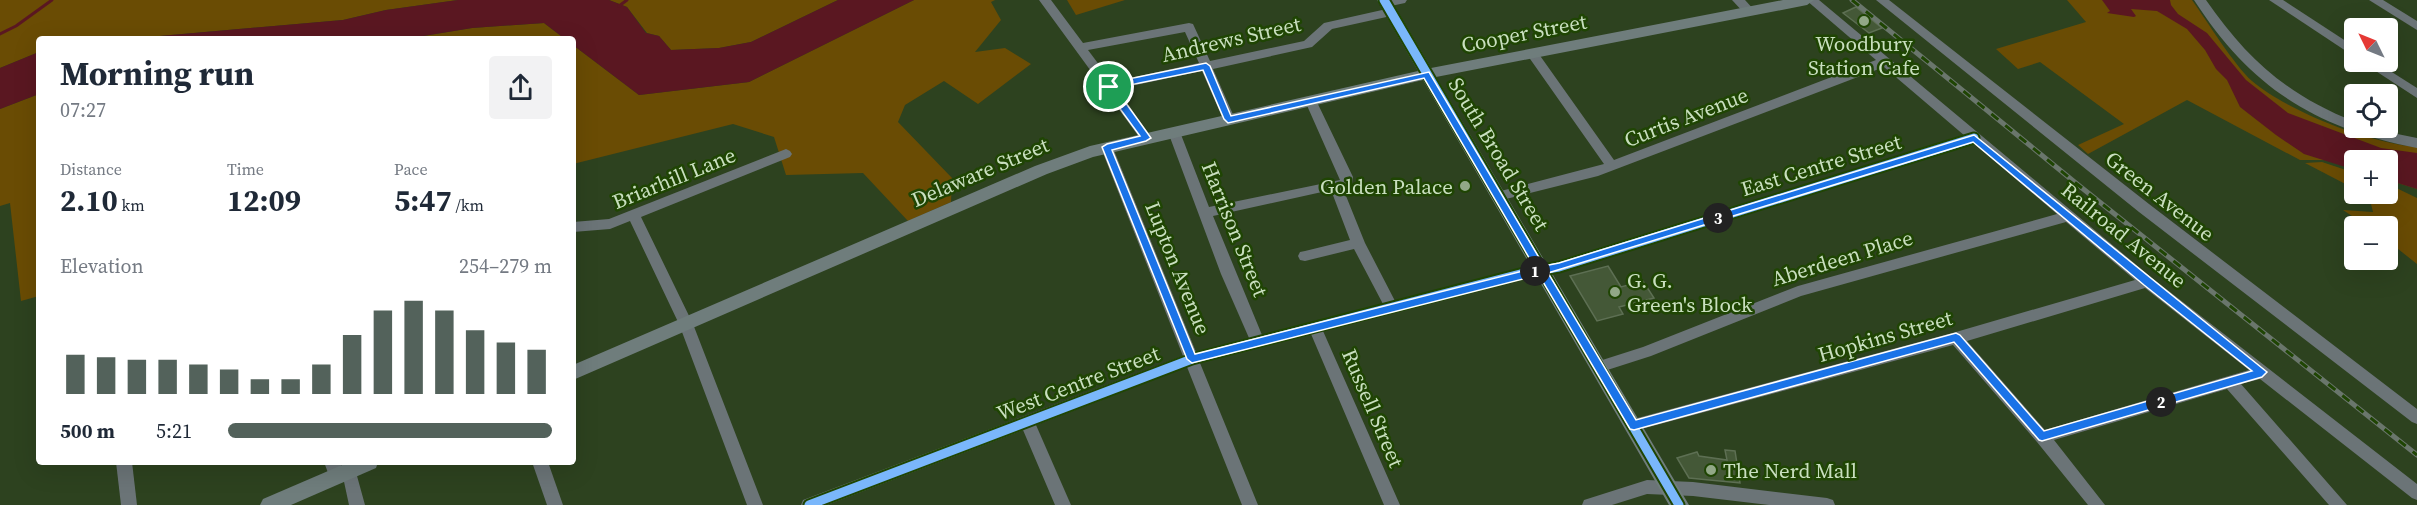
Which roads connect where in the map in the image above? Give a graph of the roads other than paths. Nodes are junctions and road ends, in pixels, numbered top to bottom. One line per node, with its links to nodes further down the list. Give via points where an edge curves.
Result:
1 (1045, 0): 14 (street)
2 (1401, 0): 10 (street, Andrews Street)
3 (1738, 0): 11 (street)
4 (1807, 0): 11 (main road, Cooper Street)
5 (1812, 0): 16 (street, Railroad Avenue)
6 (1882, 0): 53 (street, Green Avenue)
7 (2200, 0): 24 (street, via 2267,81)
8 (2275, 0): 13 (street)
9 (2375, 0): 12 (street)
10 (1387, 5): 17 (street, Andrews Street, via 1328,26 1308,44); 19 (main road, South Broad Street)
11 (1749, 11): 15 (main road, Cooper Street)
12 (2417, 26)
13 (2344, 46)
14 (1080, 48): 17 (street, via 1189,27); 20 (street)
15 (1532, 53): 19 (main road, Cooper Street); 32 (street)
16 (1884, 62): 27 (street, Railroad Avenue); 32 (street, Curtis Avenue)
17 (1206, 66): 20 (street, Andrews Street); 23 (street)
18 (2383, 72): 21 (street)
19 (1426, 74): 22 (main road, Delaware Street); 34 (main road, South Broad Street)
20 (1109, 87): 26 (street)
21 (2417, 94)
22 (1311, 101): 23 (main road, Delaware Street); 33 (street, via 1347,177)
23 (1228, 119): 25 (main road, Delaware Street)
24 (2344, 123)
25 (1174, 132): 26 (main road, Delaware Street); 35 (street, Harrison Street)
26 (1146, 138): 30 (main road, Delaware Street)
27 (1974, 138): 37 (street, Railroad Avenue); 41 (street, East Centre Street)
28 (2391, 138): 29 (street)
29 (2417, 143)
30 (1107, 147): 44 (main road, Delaware Street, via 1056,163); 48 (street, Lupton Avenue)
31 (786, 154): 36 (street, Briarhill Lane)
32 (1612, 166): 34 (street, Curtis Avenue)
33 (1343, 185): 35 (street); 39 (street, via 1337,190)
34 (1498, 196): 41 (main road, South Broad Street)
35 (1205, 213): 47 (street, Harrison Street)
36 (634, 215): 38 (street, Briarhill Lane, via 610,224); 44 (street)
37 (2068, 216): 42 (street, Railroad Avenue); 49 (street, Aberdeen Place, via 1798,291 1646,352)
38 (576, 227)
39 (1358, 243): 40 (street); 43 (street)
40 (1305, 256)
41 (1542, 270): 43 (street, West Centre Street); 49 (main road, South Broad Street)
42 (2147, 282): 46 (street, Hopkins Street); 51 (street, Railroad Avenue)
43 (1391, 307): 45 (street, West Centre Street)
44 (686, 324): 50 (main road, Delaware Street); 67 (street)
45 (1315, 328): 47 (street, West Centre Street); 71 (street, Russell Street)
46 (1956, 338): 55 (street, Hopkins Street); 56 (street)
47 (1258, 342): 48 (street, West Centre Street)
48 (1192, 359): 54 (street, West Centre Street); 70 (street, Lupton Avenue)
49 (1598, 367): 55 (main road, South Broad Street)
50 (576, 372)
51 (2262, 372): 52 (street); 61 (street, Railroad Avenue)
52 (2230, 382): 56 (street); 75 (street)
53 (2417, 418)
54 (1027, 422): 68 (street, West Centre Street); 69 (street)
55 (1634, 425): 62 (main road, South Broad Street)
56 (2042, 437): 74 (street)
57 (123, 465): 63 (street)
58 (356, 465): 60 (main road)
59 (541, 465): 66 (street)
60 (339, 469): 64 (main road); 65 (street)
61 (2417, 493)
62 (1675, 496): 72 (street, via 1647,487); 73 (street)
63 (129, 505)
64 (270, 505)
65 (357, 505)
66 (555, 505)
67 (755, 505)
68 (809, 505)
69 (1063, 505)
70 (1250, 505)
71 (1392, 505)
72 (1590, 505)
73 (1827, 505)
74 (2097, 505)
75 (2339, 505)

